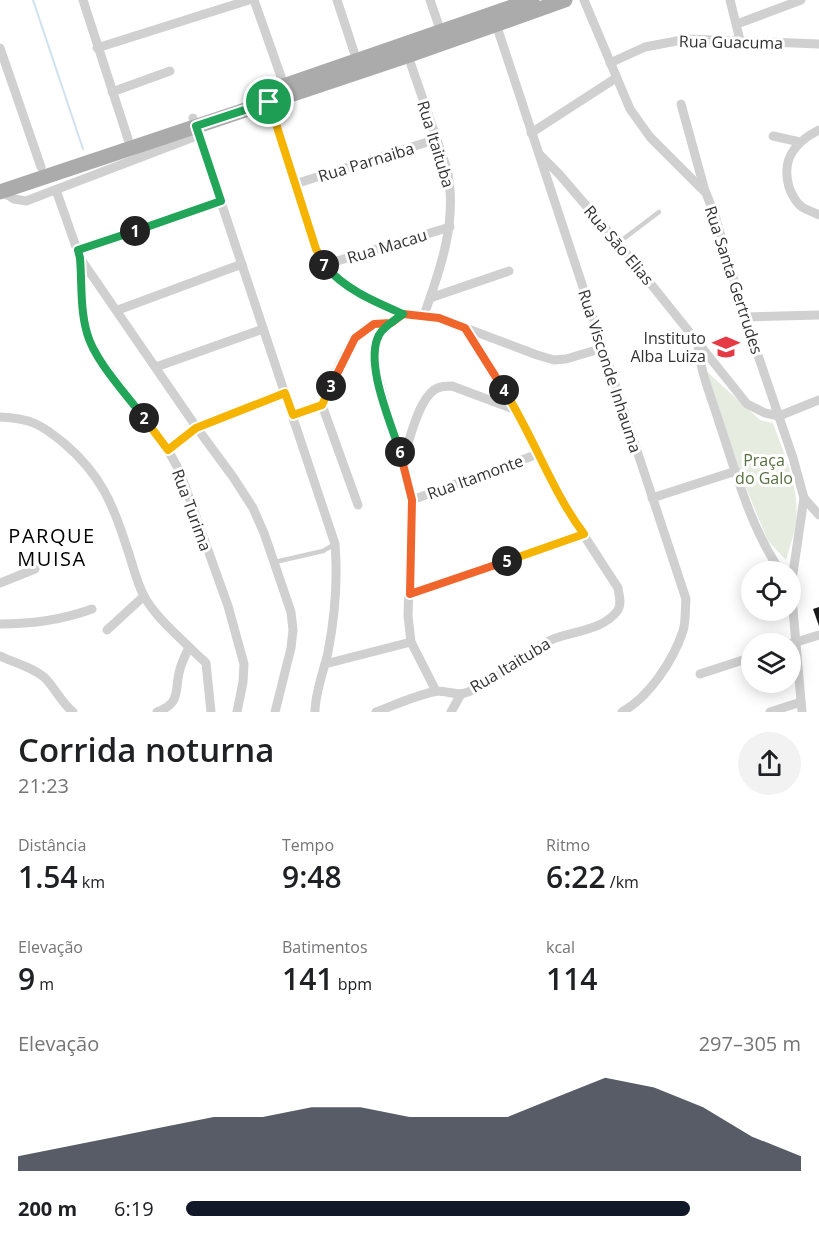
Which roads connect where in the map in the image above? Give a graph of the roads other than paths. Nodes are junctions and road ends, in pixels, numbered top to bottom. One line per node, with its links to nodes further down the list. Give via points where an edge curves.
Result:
1 (83, 0): 17 (street)
2 (249, 0): 17 (street)
3 (254, 0): 23 (street)
4 (337, 0): 19 (street)
5 (430, 0): 13 (street)
6 (532, 0): 11 (main road)
7 (565, 0): 11 (main road)
8 (584, 0): 20 (street, Rua Santa Gertrudes)
9 (730, 0): 12 (street)
10 (801, 0): 12 (street)
11 (494, 19): 13 (main road); 18 (main road); 29 (street, Rua Visconde Inhauma)
12 (737, 24): 14 (street)
13 (441, 32): 18 (main road)
14 (740, 40): 15 (street, Rua Guacuma); 20 (street, Rua Guacuma, via 663,42)
15 (819, 44)
16 (0, 48): 35 (street)
17 (98, 48): 24 (street)
18 (406, 50): 19 (main road); 25 (main road); 32 (street, Rua Itaituba)
19 (357, 61): 23 (main road)
20 (610, 63): 22 (street, Rua Santa Gertrudes)
21 (170, 71): 24 (street)
22 (616, 78): 29 (street); 39 (street, Rua Santa Gertrudes, via 630,109 650,137)
23 (284, 85): 27 (main road)
24 (112, 92): 31 (street)
25 (269, 102): 27 (main road); 36 (street)
26 (681, 104): 39 (street)
27 (196, 126): 31 (main road); 37 (main road); 38 (street); 40 (street)
28 (819, 130): 33 (street)
29 (531, 133): 34 (street, Rua Visconde Inhauma)
30 (773, 136): 33 (street)
31 (128, 139): 35 (main road)
32 (437, 139): 36 (street, Rua Parnaiba); 43 (street, Rua Itaituba, via 452,189)
33 (800, 142): 42 (street, via 789,157 785,174 801,206)
34 (537, 152): 44 (street, Rua Sāo Elias); 59 (street, Rua Visconde Inhauma)
35 (41, 167): 37 (main road)
36 (295, 184): 47 (street)
37 (0, 188): 38 (street, via 14,199 26,201)
38 (56, 190): 45 (street)
39 (706, 194): 54 (street, Rua Santa Gertrudes)
40 (221, 201): 45 (street); 46 (street)
41 (659, 212): 44 (lane)
42 (819, 215)
43 (450, 227): 47 (street, Rua Macau); 49 (street, Rua Itaituba)
44 (618, 243): 58 (street, Rua Sāo Elias)
45 (79, 254): 50 (street); 69 (street, Rua Turima, via 87,334 96,353)
46 (242, 264): 50 (street); 57 (street)
47 (324, 265): 51 (street, via 350,288)
48 (509, 271): 49 (street)
49 (430, 298): 52 (street, Rua Itaituba)
50 (118, 310): 60 (street)
51 (403, 314): 52 (street); 55 (street)
52 (424, 315): 56 (street)
53 (819, 315): 54 (street)
54 (745, 317): 66 (street, Rua Santa Gertrudes)
55 (391, 323): 63 (street, via 374,324 355,338); 71 (street, via 379,334 374,363)
56 (465, 328): 59 (street, via 554,360); 64 (street, Rua Itaituba)
57 (263, 329): 60 (street); 61 (street)
58 (698, 342): 66 (street, Rua Sāo Elias, via 747,404); 72 (street, via 701,365)
59 (603, 348): 73 (street, Rua Visconde Inhauma)
60 (156, 367): 68 (street)
61 (285, 393): 65 (street); 68 (street)
62 (819, 400): 66 (street)
63 (322, 405): 65 (street); 76 (street)
64 (517, 410): 70 (street, Rua Itaituba); 71 (street, via 462,388 443,386 426,397)
65 (293, 415): 79 (street)
66 (779, 416): 74 (street, Rua Santa Gertrudes)
67 (0, 417): 86 (street, via 21,418 45,428 91,468 110,500)
68 (196, 428): 69 (street); 82 (street, via 253,508)
69 (168, 450): 105 (street, Rua Turima, via 180,472 240,644 244,673)
70 (538, 454): 75 (street, Rua Itamonte); 78 (street, Rua Itaituba, via 559,497)
71 (402, 460): 75 (street)
72 (736, 471): 73 (street); 80 (street)
73 (652, 498): 110 (street, Rua Visconde Inhauma, via 686,599 684,629 661,673 645,694)
74 (804, 498): 77 (street); 81 (street)
75 (412, 500): 85 (street)
76 (358, 505)
77 (819, 515)
78 (584, 534): 85 (street); 100 (street, Rua Itaituba, via 618,588 618,610 594,627 532,649 481,687)
79 (335, 544): 82 (lane, via 323,552); 96 (street, via 336,597)
80 (774, 561)
81 (795, 561)
82 (275, 562): 106 (street, via 293,630)
83 (35, 569): 84 (street)
84 (0, 583)
85 (410, 594): 92 (street)
86 (144, 596): 89 (street); 93 (street)
87 (92, 609): 88 (street, via 31,624)
88 (0, 624)
89 (107, 630)
90 (819, 635): 91 (street)
91 (801, 640)
92 (411, 642): 96 (street); 98 (street)
93 (189, 647): 103 (street, via 179,671 176,697 167,709); 104 (street, via 206,663)
94 (0, 656): 102 (street, via 37,672)
95 (741, 661): 97 (street)
96 (325, 664): 107 (street)
97 (700, 674)
98 (436, 691): 100 (street, Rua Itaituba); 108 (street)
99 (800, 693): 101 (street)
100 (461, 694): 109 (street)
101 (801, 702): 111 (street); 112 (street)
102 (73, 712)
103 (157, 712)
104 (211, 712)
105 (237, 712)
106 (275, 712)
107 (315, 712)
108 (376, 712)
109 (451, 712)
110 (621, 712)
111 (770, 712)
112 (802, 712)

